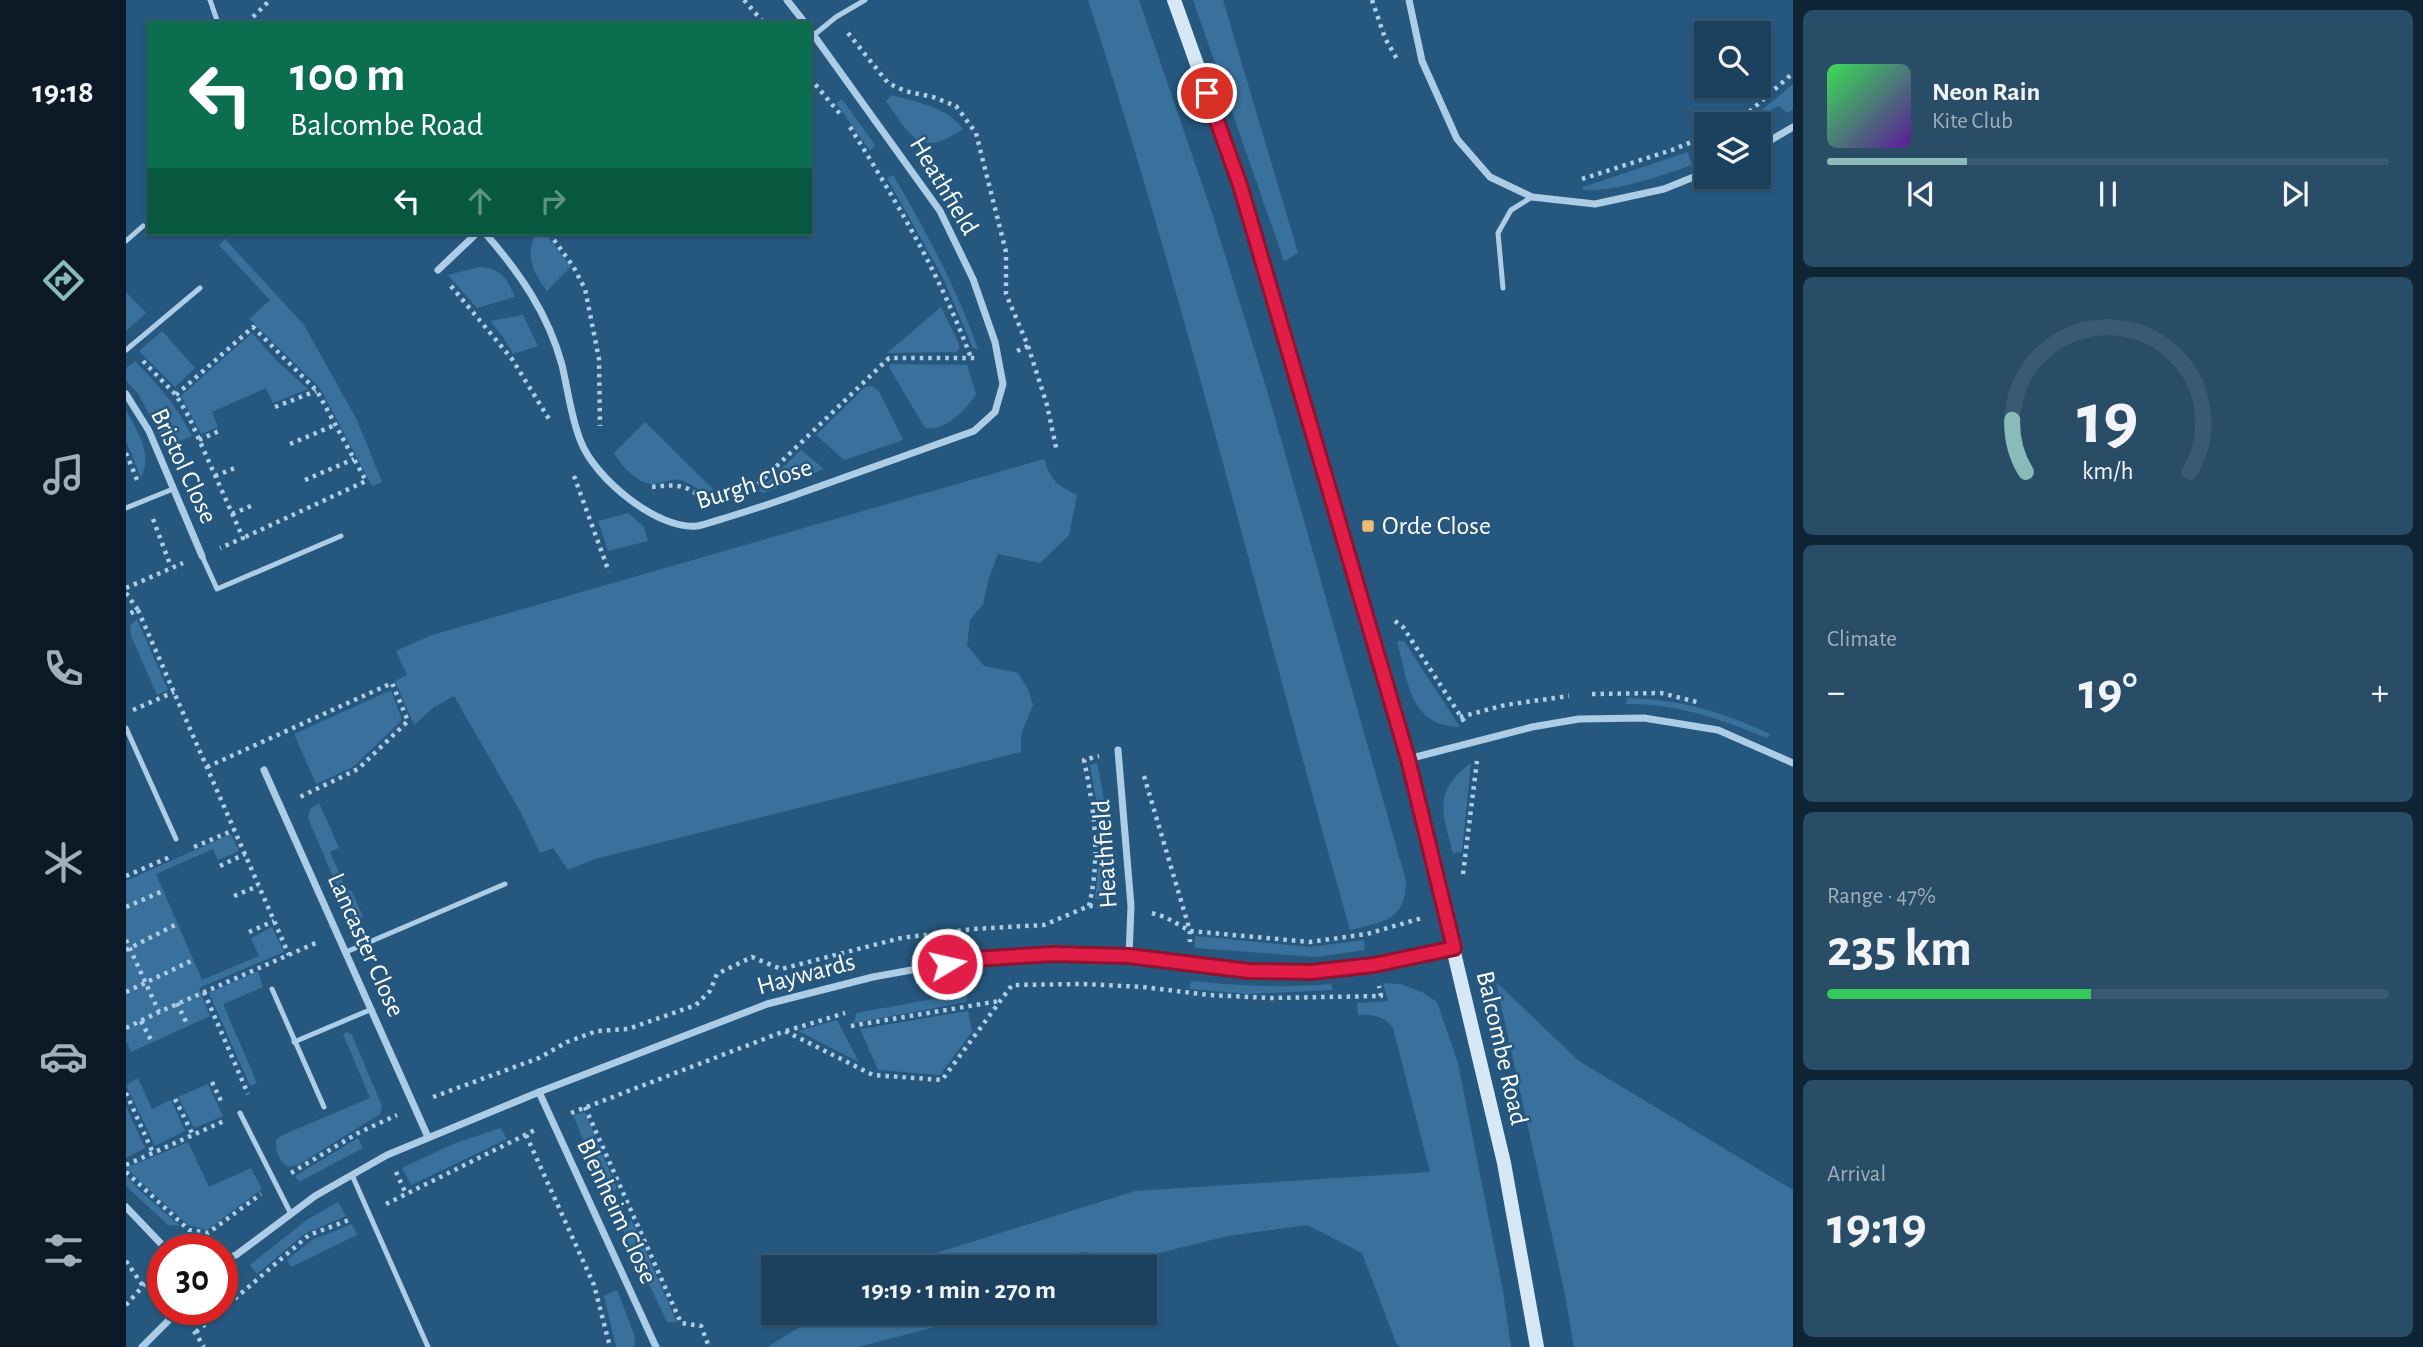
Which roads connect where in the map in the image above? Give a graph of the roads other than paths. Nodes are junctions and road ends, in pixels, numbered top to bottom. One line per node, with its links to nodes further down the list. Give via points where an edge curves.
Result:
1 (210, 0): 6 (lane)
2 (786, 0): 7 (street)
3 (865, 0): 8 (lane)
4 (1174, 0): 29 (main road, Balcombe Road, via 1240,185)
5 (1409, 0): 12 (street, via 1422,61 1457,139 1490,177)
6 (217, 21)
7 (803, 21)
8 (812, 32): 21 (street, Heathfield, via 940,211 973,279 995,342)
9 (1793, 127): 10 (street)
10 (1771, 140)
11 (1694, 177): 12 (street, via 1664,190 1595,204)
12 (1532, 197): 19 (lane, via 1510,210 1498,233)
13 (143, 226): 16 (lane)
14 (475, 235): 17 (street)
15 (487, 235): 21 (street, Burgh Close, via 530,289 549,324 588,456 629,497 670,522 696,526 761,508 974,431 995,412)
16 (126, 241)
17 (438, 270)
18 (200, 288): 20 (lane)
19 (1503, 288)
20 (128, 349)
21 (1003, 384)
22 (126, 394): 23 (street, Bristol Close, via 149,430)
23 (173, 489): 24 (lane); 26 (street, Bristol Close)
24 (126, 508)
25 (341, 536): 26 (lane, via 217,589)
26 (202, 556)
27 (126, 729): 32 (lane)
28 (1118, 750): 36 (street, Heathfield, via 1130,895)
29 (1408, 759): 30 (street, via 1532,727 1579,719 1644,718 1718,730); 34 (main road, Balcombe Road)
30 (1793, 764)
31 (264, 770): 35 (street, Lancaster Close)
32 (176, 839)
33 (505, 884): 35 (lane)
34 (1454, 948): 36 (street, Haywards, via 1374,965 1311,972 1249,971); 53 (main road, Balcombe Road, via 1504,1163)
35 (346, 952): 38 (street, Lancaster Close)
36 (1129, 956): 40 (street, Haywards, via 972,959 873,977 767,1004)
37 (272, 989): 39 (lane)
38 (372, 1009): 39 (lane); 43 (street, Lancaster Close)
39 (294, 1042): 41 (lane)
40 (539, 1092): 43 (street, Haywards); 52 (street, Blenheim Close)
41 (324, 1107)
42 (240, 1114): 46 (lane)
43 (428, 1137): 44 (street, Haywards)
44 (352, 1175): 46 (street, Haywards); 51 (lane)
45 (126, 1207): 47 (street)
46 (291, 1214): 48 (street, Haywards)
47 (152, 1234)
48 (238, 1254)
49 (164, 1325): 50 (street)
50 (142, 1347)
51 (428, 1347)
52 (656, 1347)
53 (1537, 1347)

